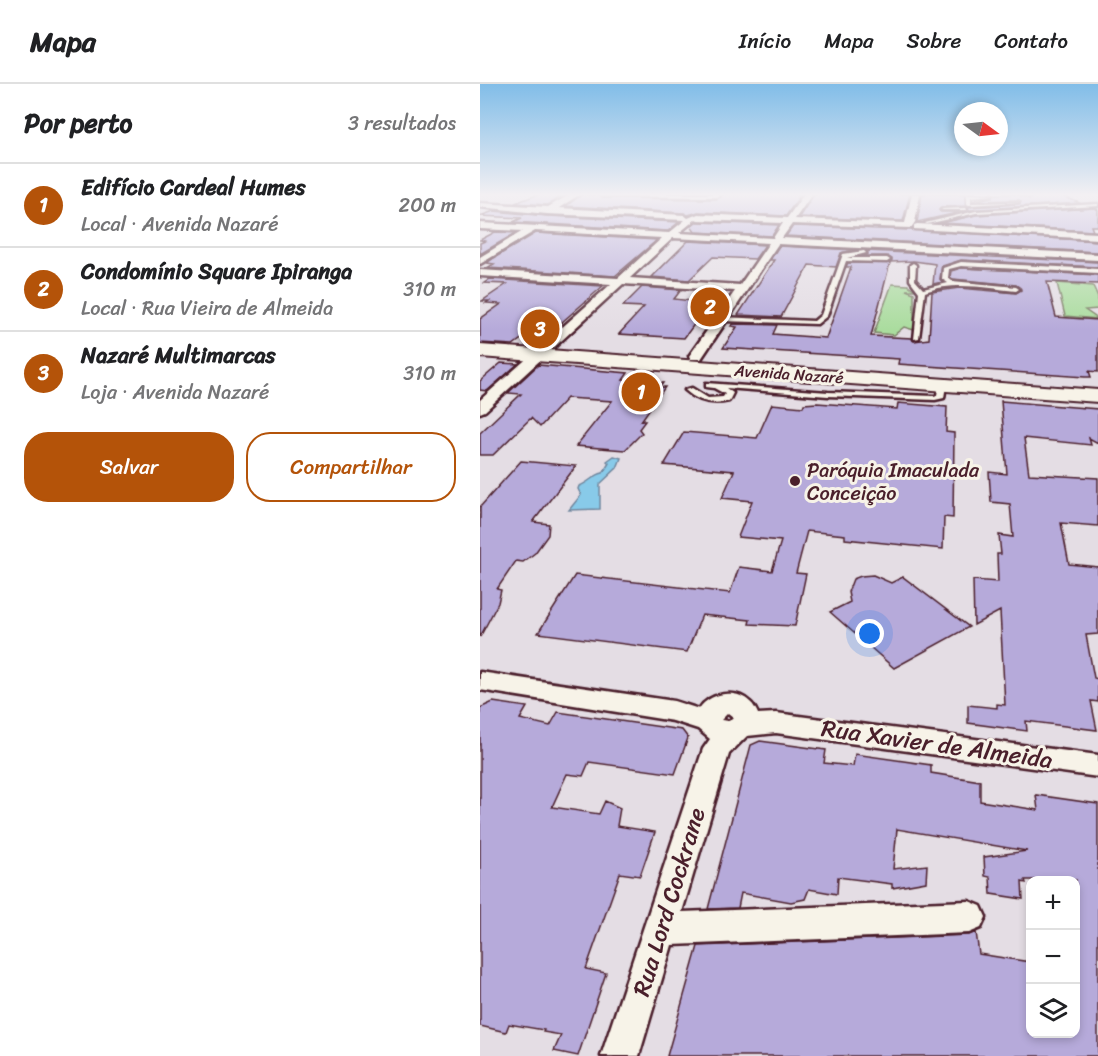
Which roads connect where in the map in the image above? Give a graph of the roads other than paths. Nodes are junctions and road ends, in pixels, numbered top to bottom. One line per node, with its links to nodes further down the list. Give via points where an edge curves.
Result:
1 (516, 239): 10 (street)
2 (666, 239): 16 (street)
3 (741, 239): 5 (street)
4 (910, 239): 6 (street)
5 (775, 241): 6 (street); 18 (street)
6 (906, 248): 8 (street)
7 (864, 252): 9 (lane, via 849,253)
8 (1098, 257)
9 (844, 259): 12 (lane); 21 (lane, via 824,316 818,321 808,324)
10 (482, 260): 11 (street)
11 (507, 260)
12 (887, 260)
13 (913, 265): 20 (lane, via 914,286)
14 (1098, 271): 17 (lane, via 951,265 946,268 945,279)
15 (480, 273): 16 (street)
16 (621, 281): 18 (street); 25 (street)
17 (956, 284): 19 (lane); 20 (lane)
18 (743, 288): 21 (street)
19 (1016, 289)
20 (922, 291): 22 (lane)
21 (722, 319): 26 (street)
22 (916, 338)
23 (480, 341): 25 (main road, Avenida Nazaré)
24 (480, 351): 25 (main road, Avenida Nazaré)
25 (545, 351): 26 (main road, Avenida Nazaré); 28 (main road, Avenida Nazaré); 31 (street)
26 (696, 356): 27 (main road, Avenida Nazaré)
27 (1098, 385)
28 (849, 386): 29 (lane, via 711,385 729,393 714,401); 30 (main road, Avenida Nazaré, via 942,385)
29 (689, 390)
30 (1098, 396)
31 (480, 408)
32 (480, 681): 33 (street, Rua Xavier de Almeida, via 674,711)
33 (724, 725): 34 (street, Rua Xavier de Almeida, via 776,723); 36 (street, Rua Lord Cockrane)
34 (1098, 766)
35 (969, 917): 36 (street)
36 (660, 929): 37 (street, Rua Lord Cockrane)
37 (620, 1056)

